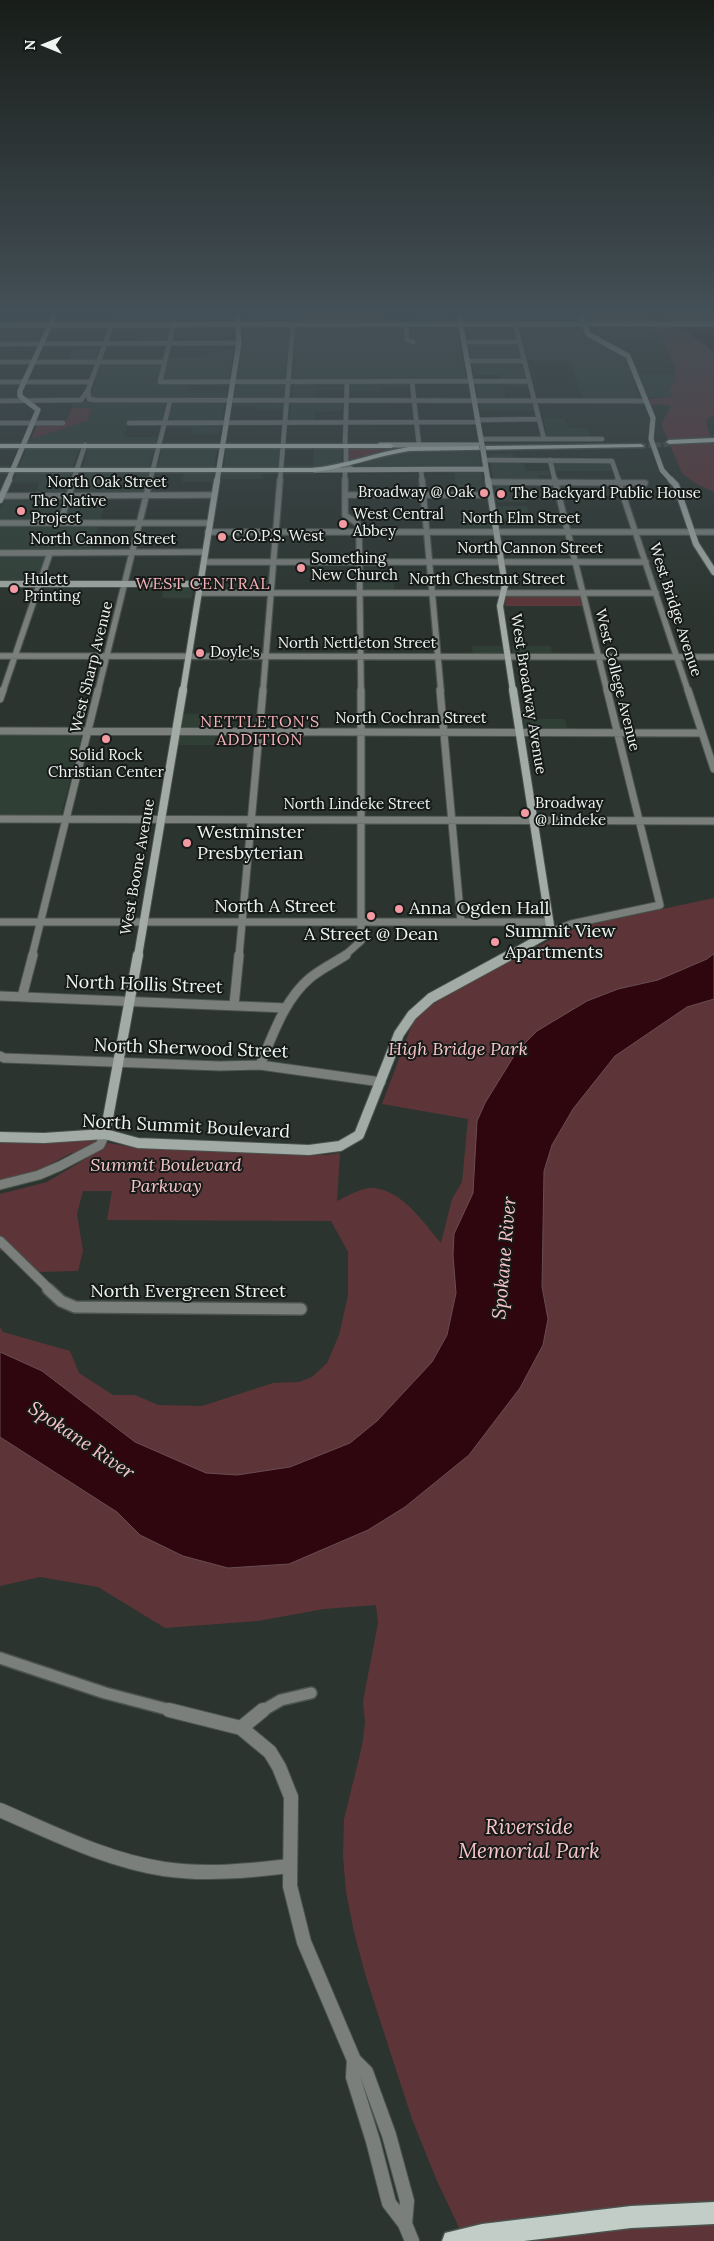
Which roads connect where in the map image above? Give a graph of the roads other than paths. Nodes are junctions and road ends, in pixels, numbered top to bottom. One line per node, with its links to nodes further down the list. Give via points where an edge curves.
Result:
1 (34, 419): 12 (street)
2 (166, 419): 15 (street, West Sharp Avenue)
3 (227, 419): 16 (street, West Boone Avenue)
4 (287, 419): 17 (street)
5 (346, 419): 10 (street)
6 (416, 419): 18 (street)
7 (653, 419): 65 (street, via 650,438 655,452 663,473 675,484)
8 (539, 420): 9 (street); 19 (street)
9 (478, 421): 18 (street); 27 (street, West Broadway Avenue)
10 (346, 422): 17 (street); 18 (street); 25 (street)
11 (0, 423): 12 (street)
12 (32, 423): 13 (street); 29 (street)
13 (63, 423)
14 (129, 423): 15 (street)
15 (165, 423): 16 (street); 31 (street, West Sharp Avenue)
16 (226, 423): 17 (street); 23 (street, West Boone Avenue)
17 (287, 423): 24 (street)
18 (417, 423): 26 (street)
19 (544, 439): 20 (street); 27 (street)
20 (602, 439)
21 (714, 441): 22 (main road)
22 (673, 443)
23 (222, 445): 24 (main road); 31 (main road); 42 (street, West Boone Avenue)
24 (285, 445): 25 (main road); 35 (street)
25 (345, 445): 26 (street); 34 (street); 34 (main road, via 641,445 409,449 383,453)
26 (418, 445): 27 (street)
27 (482, 445): 32 (street, West Broadway Avenue)
28 (0, 446): 29 (main road)
29 (22, 446): 30 (main road); 39 (street)
30 (85, 446): 31 (main road); 40 (street)
31 (160, 446): 41 (street, West Sharp Avenue)
32 (484, 460): 33 (street); 37 (street, West Broadway Avenue)
33 (550, 460): 44 (street, West College Avenue); 45 (street, West Bridge Avenue, via 611,460)
34 (351, 467): 35 (main road); 36 (street); 50 (street)
35 (282, 469): 42 (main road); 59 (street)
36 (421, 469): 37 (street); 51 (street)
37 (486, 469): 43 (street, West Broadway Avenue)
38 (0, 470): 39 (main road)
39 (12, 470): 40 (main road); 53 (street)
40 (77, 470): 41 (main road); 47 (street)
41 (154, 470): 42 (main road); 48 (street, West Sharp Avenue)
42 (218, 470): 49 (street, West Boone Avenue)
43 (488, 482): 44 (street); 52 (street, West Broadway Avenue)
44 (555, 482): 45 (street); 63 (street, West College Avenue)
45 (619, 482): 46 (street); 64 (street, West Bridge Avenue)
46 (645, 483)
47 (68, 495): 48 (street, North Oak Street); 53 (street, North Oak Street); 55 (street)
48 (147, 495): 49 (street, North Oak Street); 56 (street, West Sharp Avenue)
49 (214, 495): 57 (street, West Boone Avenue)
50 (345, 495): 51 (street); 60 (street, via 345,515 358,524)
51 (423, 495): 52 (street); 61 (street)
52 (490, 495): 62 (street, West Broadway Avenue)
53 (1, 497)
54 (0, 523): 55 (street)
55 (60, 523): 56 (street)
56 (140, 523): 57 (street); 67 (street, West Sharp Avenue)
57 (210, 523): 58 (street, West Boone Avenue)
58 (208, 532): 59 (street, North Elm Street); 68 (street, West Boone Avenue)
59 (277, 532): 60 (street, North Elm Street); 73 (street)
60 (359, 532): 61 (street, North Elm Street); 74 (street)
61 (426, 532): 62 (street, North Elm Street); 75 (street)
62 (496, 532): 63 (street, North Elm Street); 76 (street, West Broadway Avenue)
63 (567, 532): 64 (street, North Elm Street); 77 (street, West College Avenue)
64 (636, 532): 65 (street, North Elm Street); 78 (street, West Bridge Avenue)
65 (694, 532): 66 (street, North Elm Street); 71 (street); 79 (street, via 698,546)
66 (714, 532)
67 (133, 552): 68 (street, North Cannon Street); 70 (street, North Cannon Street); 82 (street, West Sharp Avenue)
68 (205, 552): 72 (street, West Boone Avenue)
69 (0, 553): 70 (street, North Cannon Street)
70 (50, 553): 81 (street)
71 (714, 561)
72 (204, 562): 73 (street, North Cannon Street); 83 (street, West Boone Avenue)
73 (275, 562): 74 (street, North Cannon Street); 84 (street)
74 (359, 562): 75 (street, North Cannon Street); 85 (street)
75 (428, 562): 76 (street, North Cannon Street); 86 (street)
76 (502, 562): 77 (street, North Cannon Street); 87 (street, West Broadway Avenue, via 505,585)
77 (575, 562): 78 (street, North Cannon Street); 88 (street, West College Avenue)
78 (646, 562): 89 (street, West Bridge Avenue)
79 (714, 572)
80 (0, 584): 81 (street)
81 (40, 584): 82 (street); 91 (street)
82 (126, 584): 83 (street); 92 (street, West Sharp Avenue)
83 (199, 588): 84 (street, North Chestnut Street); 93 (street, West Boone Avenue)
84 (272, 592): 85 (street, North Chestnut Street); 94 (street)
85 (359, 593): 86 (street, North Chestnut Street); 95 (street)
86 (432, 593): 87 (street, North Chestnut Street); 96 (street)
87 (502, 593): 88 (street, North Chestnut Street); 97 (street, West Broadway Avenue, via 499,602)
88 (583, 593): 89 (street, North Chestnut Street); 98 (street, West College Avenue)
89 (656, 593): 99 (street, West Bridge Avenue)
90 (0, 656): 91 (street, North Nettleton Street)
91 (14, 656): 92 (street, North Nettleton Street); 101 (street)
92 (107, 656): 93 (street, North Nettleton Street); 103 (street, West Sharp Avenue)
93 (188, 656): 94 (street, North Nettleton Street); 104 (street, West Boone Avenue)
94 (266, 656): 95 (street, North Nettleton Street); 105 (street)
95 (360, 656): 96 (street, North Nettleton Street); 106 (street)
96 (437, 657): 97 (street, North Nettleton Street); 107 (street)
97 (508, 657): 98 (street, North Nettleton Street); 108 (street, West Broadway Avenue)
98 (598, 657): 99 (street, North Nettleton Street); 109 (street, West College Avenue)
99 (677, 657): 100 (street, North Nettleton Street); 110 (street, West Bridge Avenue)
100 (714, 657)
101 (0, 699)
102 (0, 731): 103 (street, North Cochran Street)
103 (89, 731): 104 (street, North Cochran Street); 113 (street, West Sharp Avenue)
104 (176, 731): 105 (street, North Cochran Street); 114 (street, West Boone Avenue)
105 (260, 732): 106 (street, North Cochran Street); 115 (street)
106 (359, 732): 107 (street, North Cochran Street); 116 (street)
107 (445, 732): 108 (street, North Cochran Street); 117 (street)
108 (520, 732): 109 (street, North Cochran Street); 118 (street, West Broadway Avenue)
109 (618, 732): 110 (street, North Cochran Street); 119 (street, West College Avenue)
110 (702, 732): 111 (street, West Bridge Avenue)
111 (714, 769)
112 (0, 818): 113 (street, North Lindeke Street)
113 (66, 818): 114 (street, North Lindeke Street); 122 (street, West Sharp Avenue)
114 (162, 819): 115 (street, North Lindeke Street); 123 (street, West Boone Avenue)
115 (252, 819): 116 (street, North Lindeke Street); 124 (street)
116 (362, 819): 117 (street, North Lindeke Street); 125 (street)
117 (452, 819): 118 (street, North Lindeke Street); 126 (street)
118 (533, 820): 119 (street, North Lindeke Street); 127 (street, West Broadway Avenue)
119 (640, 820): 120 (street, North Lindeke Street); 128 (street, West College Avenue, via 660,905 571,924)
120 (714, 820)
121 (0, 922): 122 (street, North A Street)
122 (42, 922): 123 (street, North A Street); 130 (street, West Sharp Avenue)
123 (144, 922): 124 (street, North A Street); 131 (street, West Boone Avenue)
124 (243, 922): 125 (street, North A Street); 132 (street)
125 (362, 922): 126 (street, North A Street); 133 (street, via 361,941 356,947 307,981)
126 (461, 922): 127 (street, North A Street)
127 (550, 922): 128 (street, West Broadway Avenue)
128 (551, 932): 137 (street, via 421,1007 402,1029)
129 (0, 996): 130 (street, North Hollis Street)
130 (22, 997): 131 (street, North Hollis Street)
131 (129, 1001): 132 (street, North Hollis Street); 135 (street, West Boone Avenue)
132 (234, 1005): 133 (street, North Hollis Street)
133 (286, 1008): 136 (street)
134 (1, 1059): 135 (street, North Sherwood Street)
135 (119, 1062): 136 (street, North Sherwood Street); 138 (street, West Boone Avenue)
136 (260, 1065): 137 (street, North Sherwood Street)
137 (381, 1082): 138 (street, North Summit Boulevard, via 359,1134 340,1146 309,1150 138,1143)
138 (105, 1134): 139 (street, North Summit Boulevard); 140 (street, via 100,1144 60,1166)
139 (0, 1137)
140 (0, 1185)
141 (0, 1241): 142 (street, North Evergreen Street, via 61,1301 75,1307)
142 (301, 1309)
143 (0, 1658): 145 (street, via 105,1693)
144 (311, 1693): 145 (street, via 279,1700 258,1712)
145 (241, 1728): 147 (street, via 270,1752 291,1797)
146 (0, 1810): 147 (street, via 114,1856 163,1869 226,1873)
147 (289, 1866): 148 (street, via 290,1886 304,1942)
148 (354, 2060): 149 (street, via 366,2072); 150 (street, via 353,2077)
149 (389, 2135): 150 (street); 152 (street, via 407,2201)
150 (373, 2141): 152 (street, via 389,2204)
151 (714, 2213): 153 (main road, via 631,2216)
152 (406, 2224): 154 (street)
153 (458, 2240)
154 (412, 2241)

